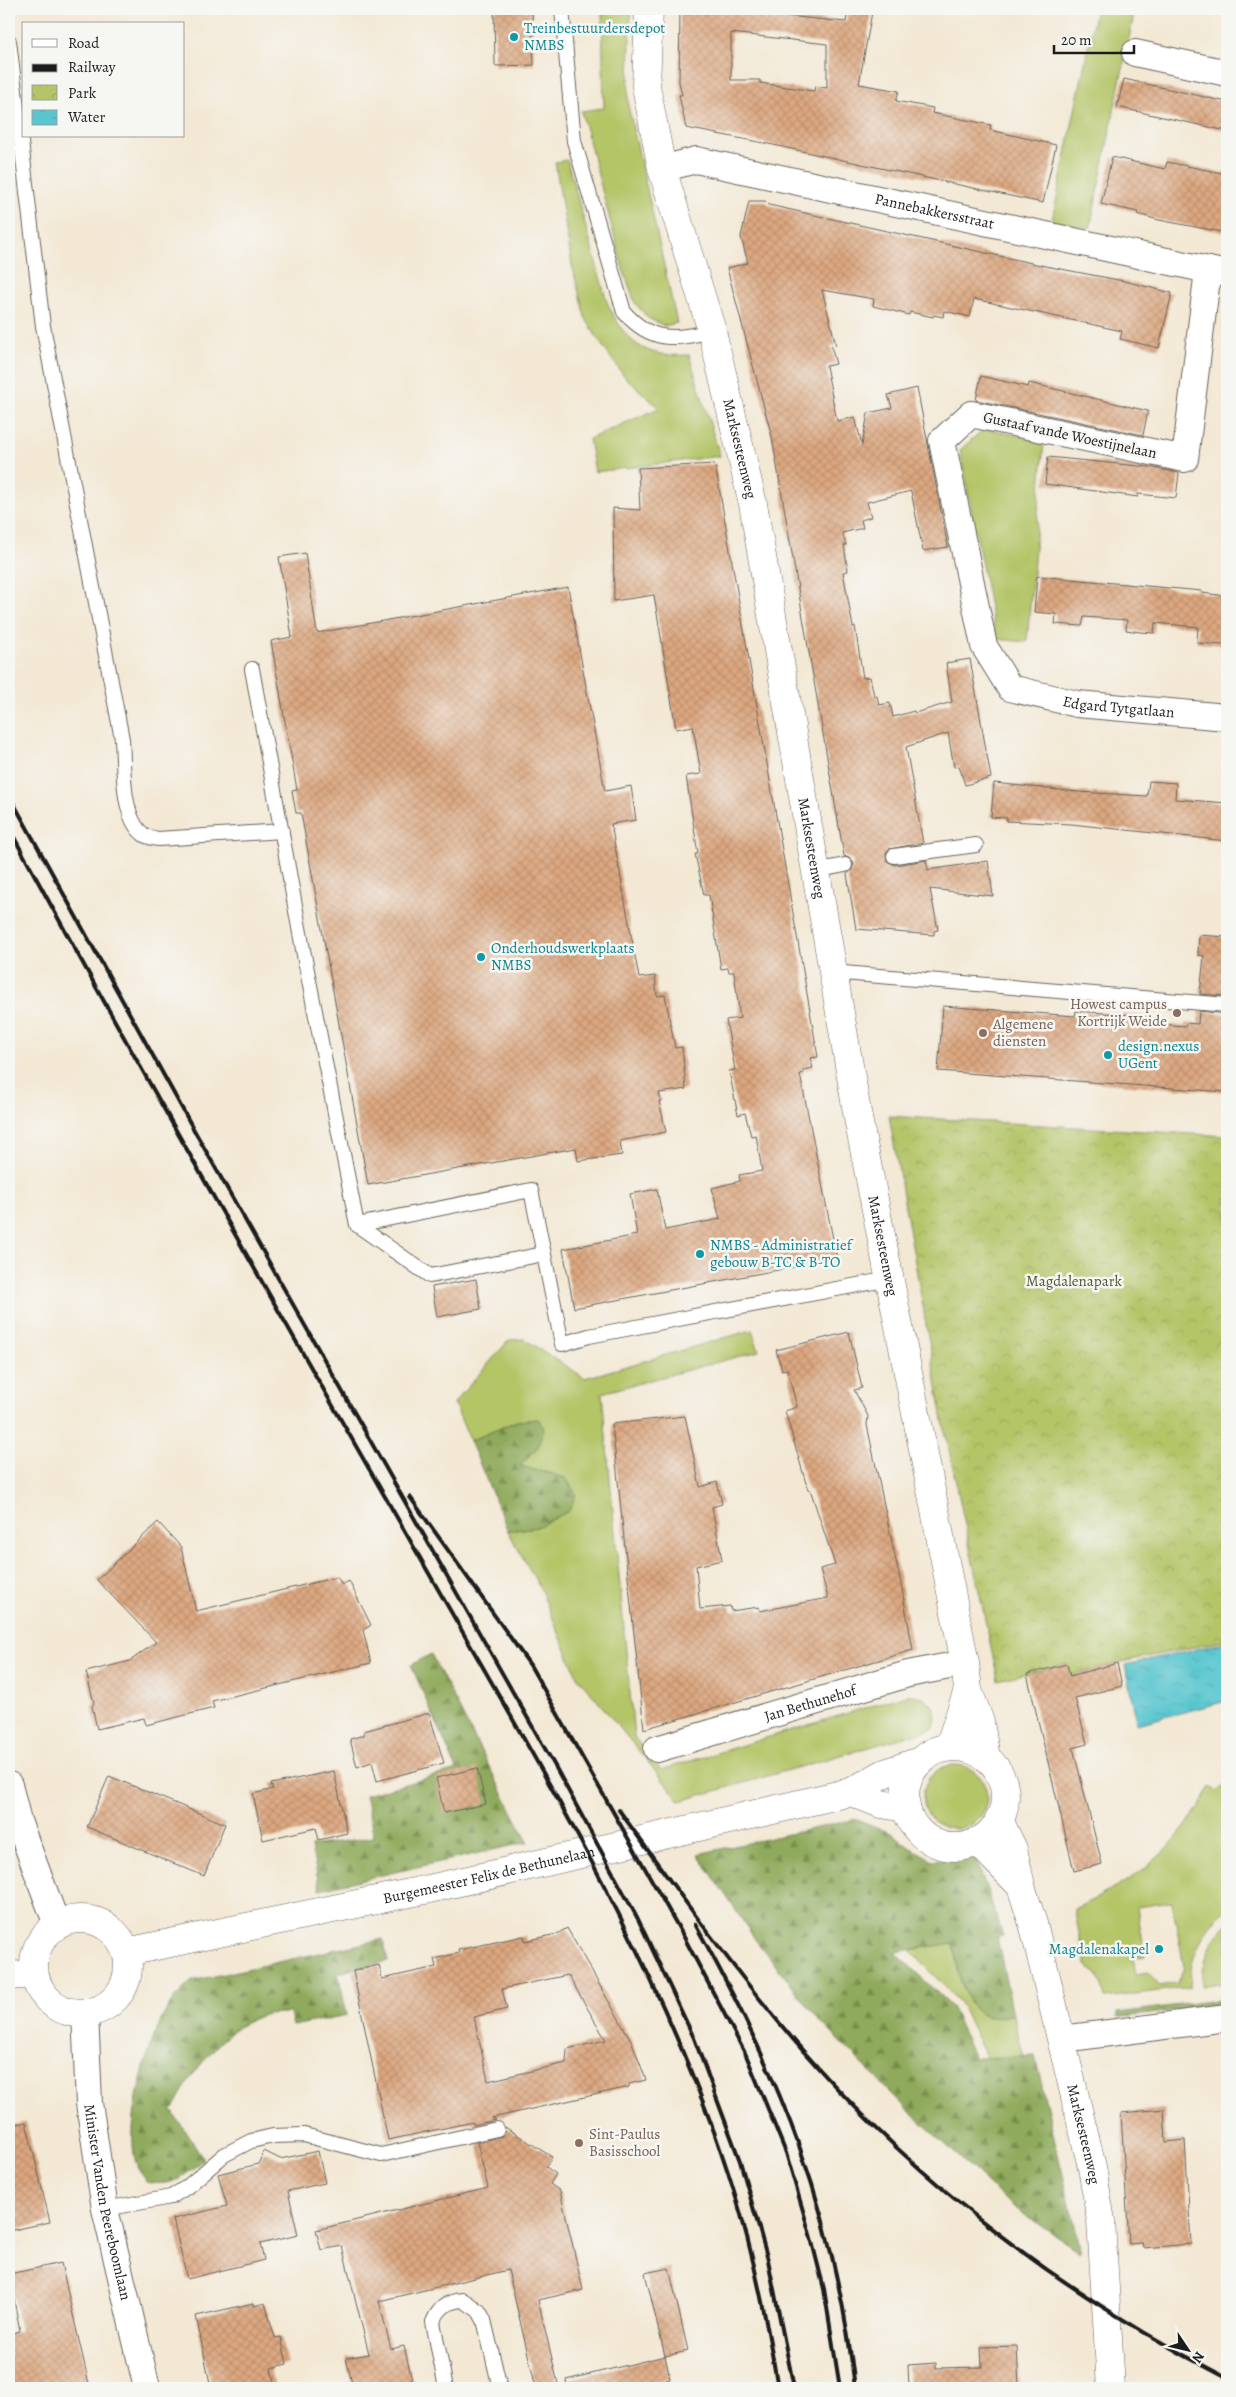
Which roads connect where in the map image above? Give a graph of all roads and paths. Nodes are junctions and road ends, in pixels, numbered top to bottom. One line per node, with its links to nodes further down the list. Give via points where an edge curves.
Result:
1 (562, 9): 8 (lane, via 574,141 624,312 649,333 665,338 683,338)
2 (649, 9): 6 (street, Marksesteenweg, via 646,86)
3 (9, 41): 12 (lane, via 43,326 122,740 128,807 134,823 143,834 158,839)
4 (1136, 53): 5 (street)
5 (1227, 73)
6 (662, 169): 7 (street, Pannebakkersstraat, via 696,160); 8 (street, Marksesteenweg)
7 (1218, 272): 10 (street, Gustaaf vande Woestijnelaan, via 1186,459 971,414 942,441 984,646)
8 (712, 331): 16 (street, Marksesteenweg, via 753,504)
9 (252, 669): 12 (lane)
10 (1010, 688): 11 (street, Edgard Tytgatlaan, via 1077,704)
11 (1227, 717)
12 (282, 831): 19 (lane)
13 (976, 846): 14 (lane)
14 (894, 856)
15 (845, 865): 16 (lane)
16 (815, 870): 17 (street, Marksesteenweg)
17 (832, 972): 18 (lane); 21 (street, Marksesteenweg)
18 (1227, 1005)
19 (357, 1225): 20 (lane, via 430,1276); 20 (lane, via 531,1190)
20 (544, 1254): 21 (lane, via 562,1344 589,1336)
21 (889, 1279): 22 (street, Marksesteenweg)
22 (964, 1663): 23 (street, Marksesteenweg); 25 (street, Jan Bethunehof, via 908,1674)
23 (968, 1690): 24 (street, Marksesteenweg); 26 (street, Marksesteenweg, via 980,1722)
24 (949, 1747): 26 (street, via 965,1747); 27 (street)
25 (657, 1749)
26 (986, 1758): 31 (street, via 1000,1775 1004,1790)
27 (920, 1761): 29 (street, Burgemeester Felix de Bethunelaan, via 885,1773); 30 (street, via 910,1774 905,1790)
28 (9, 1785): 34 (street, via 18,1821)
29 (850, 1792): 30 (street, via 881,1804); 35 (street, Burgemeester Felix de Bethunelaan, via 429,1889)
30 (906, 1808): 32 (street, via 913,1824 926,1838 942,1845 960,1847)
31 (999, 1820): 32 (street, via 990,1833); 33 (street, Marksesteenweg, via 1013,1849)
32 (977, 1842): 33 (street, Marksesteenweg)
33 (1021, 1886): 39 (street, Marksesteenweg)
34 (57, 1925): 35 (street, via 77,1918 98,1922 116,1934); 36 (street, via 43,1938)
35 (127, 1952): 37 (street, via 128,1973 120,1993 105,2007)
36 (21, 1975): 37 (street, via 52,2004 68,2012)
37 (85, 2014): 41 (street, Minister Vanden Peereboomlaan, via 89,2103)
38 (1227, 2018): 39 (street)
39 (1062, 2039): 45 (street, Marksesteenweg, via 1101,2220)
40 (496, 2129): 41 (lane, via 381,2155 304,2135 273,2136 251,2141 224,2155 171,2197)
41 (105, 2209): 42 (street, Minister Vanden Peereboomlaan)
42 (147, 2388)
43 (446, 2388): 44 (lane, via 433,2322 444,2305 463,2300 480,2311 484,2320)
44 (500, 2388)
45 (1111, 2388)

